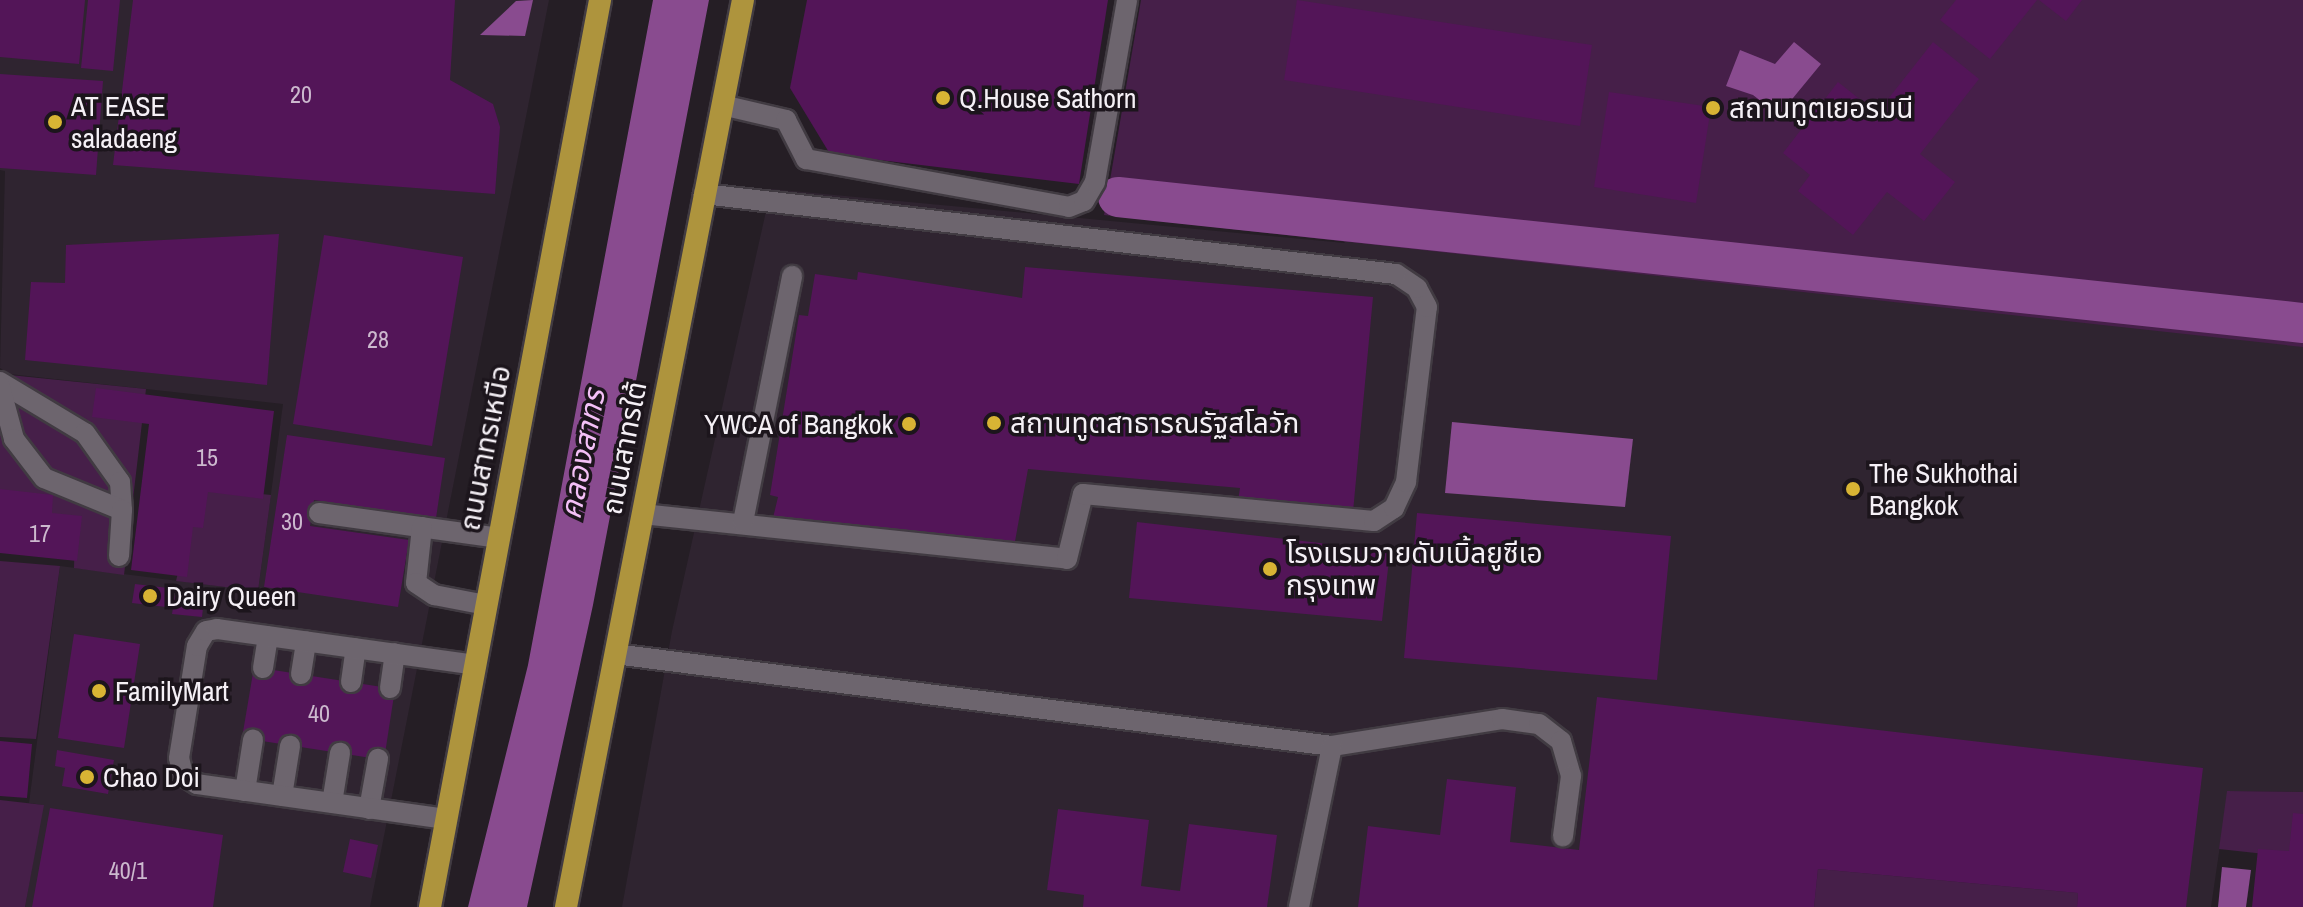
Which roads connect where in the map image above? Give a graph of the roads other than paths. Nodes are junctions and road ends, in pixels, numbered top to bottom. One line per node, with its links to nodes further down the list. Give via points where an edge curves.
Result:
1 (600, 0): 13 (main road, ถนนสาทรเหนือ)
2 (743, 0): 4 (main road, ถนนสาทรใต้)
3 (1127, 0): 4 (lane, via 1095,182 1084,201 1069,207 806,159 786,120)
4 (722, 105): 5 (main road, ถนนสาทรใต้)
5 (704, 194): 10 (main road, ถนนสาทรใต้); 11 (lane, via 1396,274 1417,288 1427,307 1406,482 1394,508 1374,521 1083,494 1067,559)
6 (792, 276): 11 (lane)
7 (0, 385): 8 (lane, via 85,433 120,482); 8 (lane, via 14,439 44,478)
8 (122, 510): 14 (lane)
9 (319, 513): 12 (lane)
10 (642, 514): 11 (lane); 20 (main road, ถนนสาทรใต้)
11 (743, 522)
12 (422, 527): 13 (lane); 15 (lane, via 416,583 434,595)
13 (499, 538): 15 (main road, ถนนสาทรเหนือ)
14 (119, 556)
15 (486, 605): 21 (main road, ถนนสาทรเหนือ)
16 (268, 636): 17 (lane); 22 (lane); 31 (lane, via 217,629 199,639 179,758 183,775 197,784)
17 (306, 641): 18 (lane); 23 (lane)
18 (356, 648): 19 (lane); 24 (lane)
19 (395, 653): 21 (lane); 25 (lane)
20 (615, 654): 28 (lane); 38 (main road, ถนนสาทรใต้)
21 (475, 665): 35 (main road, ถนนสาทรเหนือ)
22 (263, 668)
23 (301, 674)
24 (351, 682)
25 (390, 688)
26 (253, 740): 31 (lane)
27 (290, 746): 32 (lane)
28 (1332, 746): 36 (lane, via 1502,719 1539,724 1561,741 1571,776); 39 (lane)
29 (340, 753): 33 (lane)
30 (378, 759): 34 (lane)
31 (245, 791): 32 (lane)
32 (282, 796): 33 (lane)
33 (332, 803): 34 (lane)
34 (369, 809): 35 (lane)
35 (446, 819): 37 (main road, ถนนสาทรเหนือ)
36 (1563, 836)
37 (430, 907)
38 (566, 907)
39 (1299, 907)

